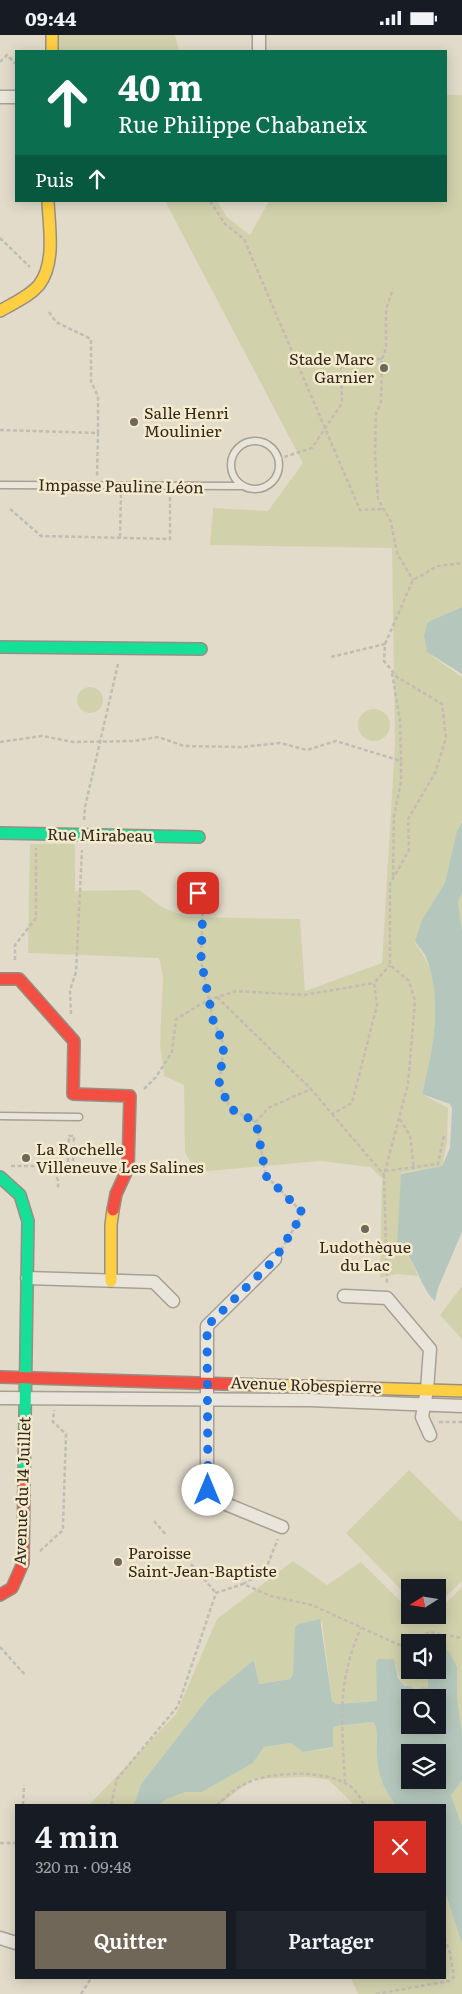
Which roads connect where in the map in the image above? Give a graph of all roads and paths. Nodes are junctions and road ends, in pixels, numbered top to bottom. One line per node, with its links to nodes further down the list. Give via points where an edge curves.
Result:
1 (52, 35): 3 (street)
2 (259, 35): 4 (street)
3 (52, 50)
4 (259, 50)
5 (0, 62): 6 (path, via 8,55)
6 (15, 63)
7 (0, 97): 8 (street)
8 (15, 97)
9 (48, 202): 12 (street, via 48,267)
10 (211, 202): 17 (path, via 225,225 244,239)
11 (0, 238): 12 (path, via 19,259)
12 (44, 276): 14 (street, via 32,293)
13 (392, 289): 16 (path, via 386,309 386,348)
14 (0, 311)
15 (49, 312): 19 (path, via 56,323 91,339 91,382 98,396)
16 (382, 359): 17 (path, via 341,360 342,403); 27 (path, via 375,455 378,499)
17 (325, 428): 20 (path, via 312,448); 27 (path, via 360,510)
18 (0, 430): 19 (path)
19 (98, 433): 22 (path)
20 (278, 459): 25 (lane, Impasse Pauline Léon, via 279,467 272,482 258,489); 25 (lane, via 274,451 262,442 240,446 231,467 232,474)
21 (0, 485): 22 (lane, Impasse Pauline Léon)
22 (96, 486): 23 (lane, Impasse Pauline Léon)
23 (121, 486): 24 (lane, Impasse Pauline Léon); 28 (path)
24 (170, 486): 25 (lane, Impasse Pauline Léon); 28 (path, via 170,539)
25 (242, 486)
26 (10, 509): 28 (path, via 41,536)
27 (384, 509): 30 (path, via 391,522 398,553)
28 (120, 537)
29 (462, 563): 30 (path, via 438,566)
30 (413, 580): 31 (path)
31 (385, 644): 34 (path); 35 (path, via 384,661)
32 (0, 647): 33 (street)
33 (201, 649)
34 (331, 657)
35 (392, 671): 37 (path, via 400,721); 41 (path, via 442,705 446,738 434,773 408,819 409,850)
36 (0, 741): 37 (path, via 42,735 73,742 134,741 158,737 184,746 242,747 280,743 307,751 336,741)
37 (401, 761): 41 (path, via 402,782 394,816)
38 (0, 833): 39 (street, Rue Mirabeau)
39 (36, 834): 40 (street, Rue Mirabeau); 43 (path, via 36,918 15,945)
40 (200, 837)
41 (393, 879): 44 (path, via 390,883)
42 (198, 893): 48 (path, via 203,903 201,960)
43 (15, 960)
44 (390, 965): 46 (path); 54 (path, via 409,981 415,1001 408,1084)
45 (0, 979): 67 (street, via 19,979 74,1041 73,1094 130,1096 128,1168 116,1194 111,1225)
46 (374, 983): 47 (path, via 304,995 236,991); 51 (path, via 377,1005 352,1103)
47 (217, 997): 48 (path); 49 (path)
48 (208, 1000): 50 (path, via 176,1019 172,1052 156,1077); 55 (path, via 224,1045 219,1085 231,1109)
49 (311, 1089): 51 (path); 55 (path, via 268,1108)
50 (138, 1096)
51 (332, 1114): 62 (path)
52 (0, 1116): 53 (lane)
53 (79, 1117)
54 (400, 1119): 60 (path, via 410,1136); 61 (path)
55 (256, 1122): 65 (path, via 266,1176 303,1213)
56 (444, 1135): 60 (path, via 438,1164)
57 (68, 1162): 58 (path, via 69,1136 74,1136)
58 (73, 1162)
59 (8, 1166): 64 (path, via 50,1166 58,1180)
60 (414, 1169): 61 (path)
61 (385, 1171): 62 (path)
62 (384, 1175): 69 (path)
63 (0, 1177): 66 (street, Avenue du 14 Juillet, via 15,1187 27,1210)
64 (58, 1189)
65 (275, 1259): 73 (street, via 207,1326)
66 (27, 1278): 67 (street); 72 (street, Avenue du 14 Juillet)
67 (111, 1281): 70 (street, via 154,1282)
68 (344, 1297): 69 (street)
69 (387, 1298): 74 (street, via 430,1349)
70 (173, 1301)
71 (0, 1377): 72 (street, Avenue Robespierre)
72 (26, 1377): 73 (street, Avenue Robespierre); 77 (street, Avenue du 14 Juillet)
73 (206, 1382): 74 (street, Avenue Robespierre); 79 (street)
74 (427, 1389): 75 (street, Avenue Robespierre); 80 (street)
75 (462, 1391)
76 (0, 1398): 77 (street, Avenue Robespierre)
77 (25, 1398): 78 (street, Avenue Robespierre); 90 (street, Avenue du 14 Juillet, via 23,1563 12,1588)
78 (55, 1399): 79 (street, Avenue Robespierre); 86 (path, via 53,1422 66,1434 64,1524 63,1530)
79 (208, 1400): 80 (street, Avenue Robespierre); 84 (street, via 208,1490 213,1498)
80 (425, 1405): 81 (street, Avenue Robespierre); 82 (street, via 422,1417)
81 (462, 1406)
82 (430, 1435)
83 (154, 1521): 85 (path)
84 (282, 1527): 88 (path, via 266,1571)
85 (167, 1536)
86 (40, 1551)
87 (191, 1564): 89 (path)
88 (242, 1584): 89 (path); 91 (path, via 271,1597 312,1605)
89 (216, 1593): 102 (path, via 178,1706 117,1779)
90 (0, 1595)
91 (361, 1628): 96 (path); 99 (path, via 346,1666 342,1699)
92 (426, 1634): 93 (path)
93 (440, 1634)
94 (446, 1635): 95 (path)
95 (462, 1638)
96 (401, 1645)
97 (0, 1647): 98 (path)
98 (26, 1676)
99 (345, 1783): 103 (path, via 324,1776 269,1775 244,1784); 104 (path, via 356,1791)
100 (24, 1785): 101 (path)
101 (23, 1804)
102 (111, 1804)
103 (218, 1804)
104 (363, 1804)
105 (0, 1843): 106 (path)
106 (15, 1843)
107 (0, 1938): 109 (street)
108 (446, 1942): 112 (path, via 454,1977 449,1981)
109 (15, 1943)
110 (91, 1979): 111 (path)
111 (81, 1994)
112 (376, 1994)

